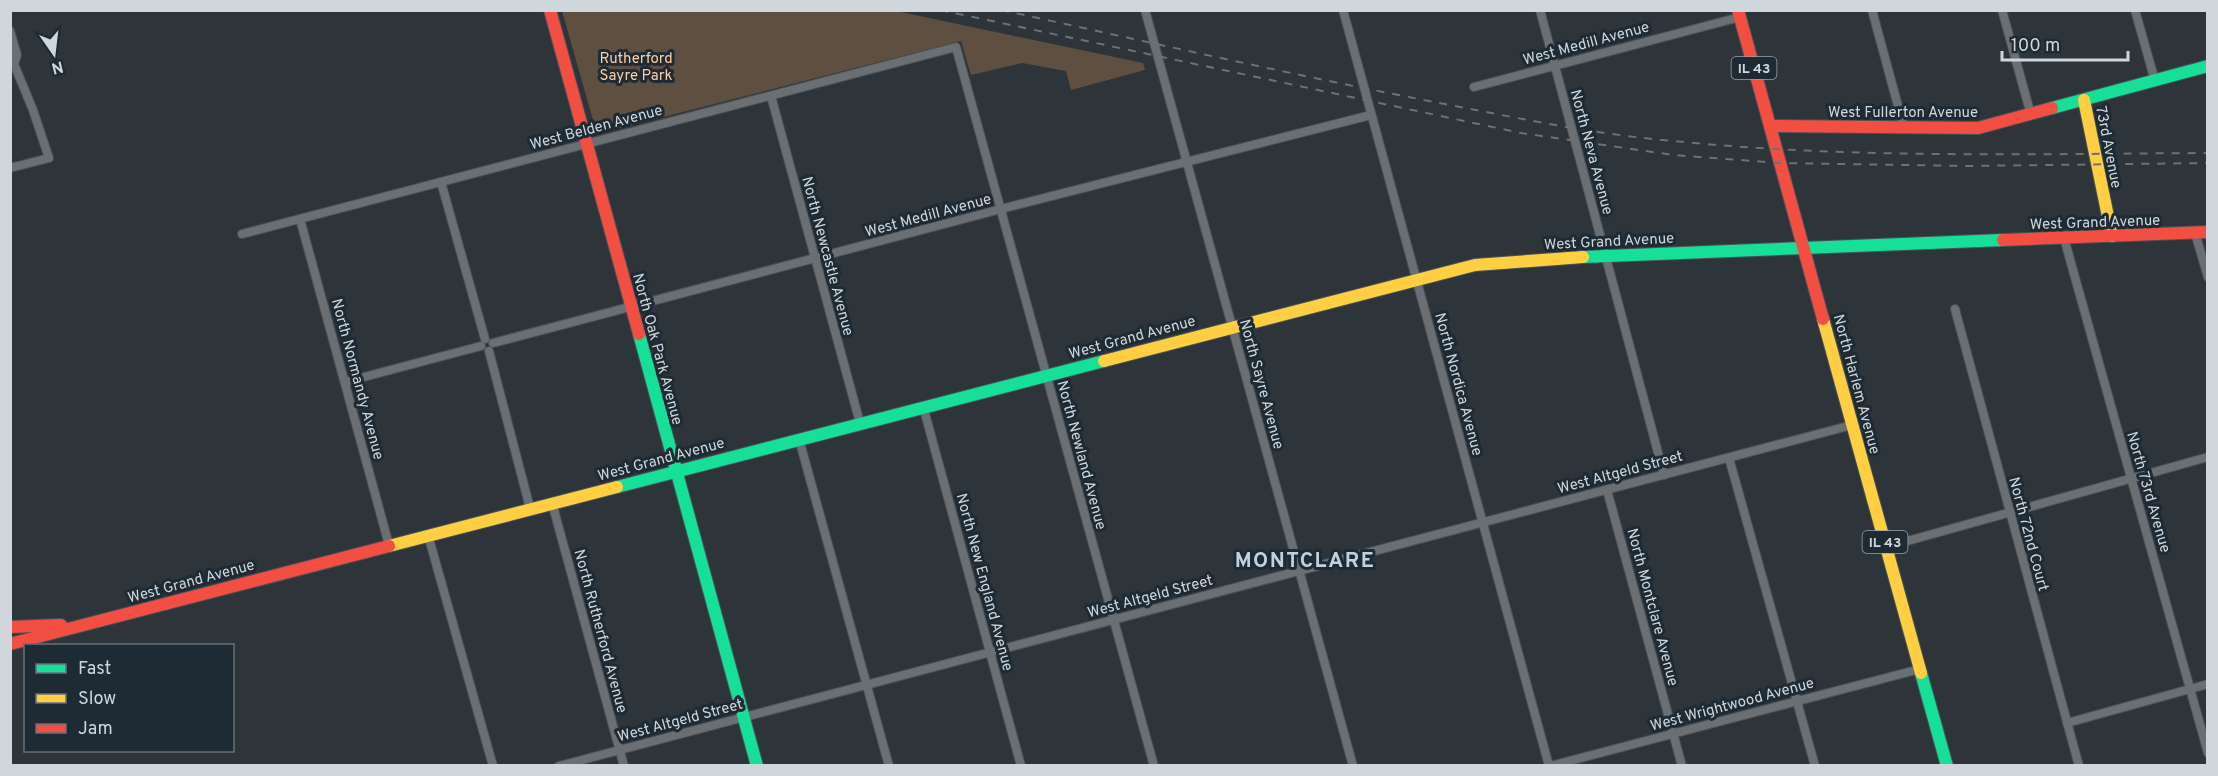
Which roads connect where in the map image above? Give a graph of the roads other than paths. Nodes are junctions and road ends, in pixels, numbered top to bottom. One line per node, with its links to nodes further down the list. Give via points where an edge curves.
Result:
1 (550, 10): 22 (main road, North Oak Park Avenue)
2 (1145, 10): 23 (street, North Sayre Avenue)
3 (1343, 10): 19 (street, North Nordica Avenue)
4 (1540, 10): 11 (street, North Neva Avenue)
5 (1872, 10): 21 (street)
6 (2002, 10): 18 (street)
7 (2135, 10): 14 (street)
8 (1739, 14): 11 (street, West Medill Avenue); 20 (main road, North Harlem Avenue / IL 43)
9 (10, 31): 12 (street, via 17,55)
10 (956, 47): 16 (street, West Belden Avenue); 26 (street, North Newland Avenue)
11 (1555, 65): 15 (street, West Medill Avenue); 33 (street, North Neva Avenue)
12 (13, 66): 24 (street, via 49,158)
13 (2208, 66): 14 (main road, West Fullerton Avenue)
14 (2155, 81): 17 (main road, West Fullerton Avenue)
15 (1474, 87)
16 (771, 96): 22 (street, West Belden Avenue); 34 (street, North Newcastle Avenue)
17 (2084, 100): 18 (main road, West Fullerton Avenue); 30 (main road, 73rd Avenue)
18 (2031, 115): 21 (main road, West Fullerton Avenue, via 1978,128)
19 (1371, 116): 23 (street, West Medill Avenue); 36 (street, North Nordica Avenue)
20 (1770, 126): 21 (main road, West Fullerton Avenue); 32 (main road, North Harlem Avenue / IL 43)
21 (1904, 128)
22 (587, 144): 25 (street, West Belden Avenue); 37 (main road, North Oak Park Avenue)
23 (1187, 162): 26 (street, West Medill Avenue); 39 (street, North Sayre Avenue)
24 (10, 168)
25 (441, 182): 27 (street, West Belden Avenue); 40 (street)
26 (1001, 209): 34 (street, West Medill Avenue); 41 (street, North Newland Avenue)
27 (300, 219): 29 (street, West Belden Avenue); 42 (street, North Normandy Avenue)
28 (2201, 232): 30 (main road, West Grand Avenue); 35 (street)
29 (242, 234)
30 (2112, 236): 31 (main road, West Grand Avenue)
31 (2064, 238): 32 (main road, West Grand Avenue); 51 (street, North 73rd Avenue)
32 (1803, 248): 33 (main road, West Grand Avenue); 45 (main road, North Harlem Avenue / IL 43)
33 (1605, 255): 36 (main road, West Grand Avenue, via 1475,265); 50 (street, North Neva Avenue)
34 (815, 259): 37 (street, West Medill Avenue); 44 (street, North Newcastle Avenue)
35 (2208, 277)
36 (1416, 279): 39 (main road, West Grand Avenue); 56 (street, North Nordica Avenue)
37 (631, 306): 40 (street, West Medill Avenue); 49 (main road, North Oak Park Avenue)
38 (1955, 309): 55 (street, North 72nd Court)
39 (1232, 326): 41 (main road, West Grand Avenue); 60 (street, North Sayre Avenue)
40 (487, 345): 42 (street, West Medill Avenue); 54 (street)
41 (1046, 374): 43 (main road, West Grand Avenue); 61 (street, North Newland Avenue)
42 (345, 382): 58 (street, North Normandy Avenue)
43 (923, 406): 44 (main road, West Grand Avenue); 65 (street, North New England Avenue)
44 (860, 423): 46 (main road, West Grand Avenue)
45 (1852, 425): 48 (street, West Altgeld Street); 59 (main road, North Harlem Avenue / IL 43)
46 (799, 439): 49 (main road, West Grand Avenue); 67 (street)
47 (2208, 457): 51 (street)
48 (1729, 458): 50 (street, West Altgeld Street); 70 (street)
49 (676, 470): 53 (main road, West Grand Avenue); 71 (main road, North Oak Park Avenue)
50 (1664, 475): 52 (street, West Altgeld Street)
51 (2131, 478): 55 (street); 69 (street, North 73rd Avenue)
52 (1606, 490): 56 (street, West Altgeld Street); 73 (street, North Montclare Avenue)
53 (552, 503): 54 (main road, West Grand Avenue); 74 (street, North Rutherford Avenue)
54 (530, 508): 57 (main road, West Grand Avenue)
55 (2009, 513): 59 (street); 72 (street, North 72nd Court)
56 (1483, 522): 60 (street, West Altgeld Street); 84 (street, North Nordica Avenue)
57 (428, 535): 58 (main road, West Grand Avenue); 76 (street)
58 (389, 545): 62 (main road, West Grand Avenue)
59 (1886, 547): 66 (main road, North Harlem Avenue / IL 43)
60 (1299, 571): 61 (street, West Altgeld Street); 83 (street, North Sayre Avenue)
61 (1114, 620): 65 (street, West Altgeld Street); 82 (street, North Newland Avenue)
62 (86, 624): 63 (main road, West Grand Avenue); 64 (main road, West Grand Avenue)
63 (10, 627)
64 (10, 644)
65 (990, 652): 67 (street, West Altgeld Street); 81 (street, North New England Avenue)
66 (1920, 669): 70 (street, West Wrightwood Avenue); 87 (main road, North Harlem Avenue / IL 43)
67 (867, 684): 71 (street, West Altgeld Street); 80 (street)
68 (2208, 684): 69 (street)
69 (2190, 689): 72 (street); 75 (street, North 73rd Avenue)
70 (1797, 701): 73 (street, West Wrightwood Avenue); 86 (street)
71 (744, 717): 74 (street, West Altgeld Street); 79 (main road, North Oak Park Avenue)
72 (2067, 723): 88 (street, North 72nd Court)
73 (1673, 733): 84 (street, West Wrightwood Avenue); 85 (street, North Montclare Avenue)
74 (619, 750): 77 (street, West Altgeld Street); 78 (street, North Rutherford Avenue)
75 (2208, 753)
76 (493, 765)
77 (559, 765)
78 (624, 765)
79 (757, 765)
80 (889, 765)
81 (1021, 765)
82 (1154, 765)
83 (1353, 765)
84 (1550, 765)
85 (1682, 765)
86 (1815, 765)
87 (1947, 765)
88 (2079, 765)

